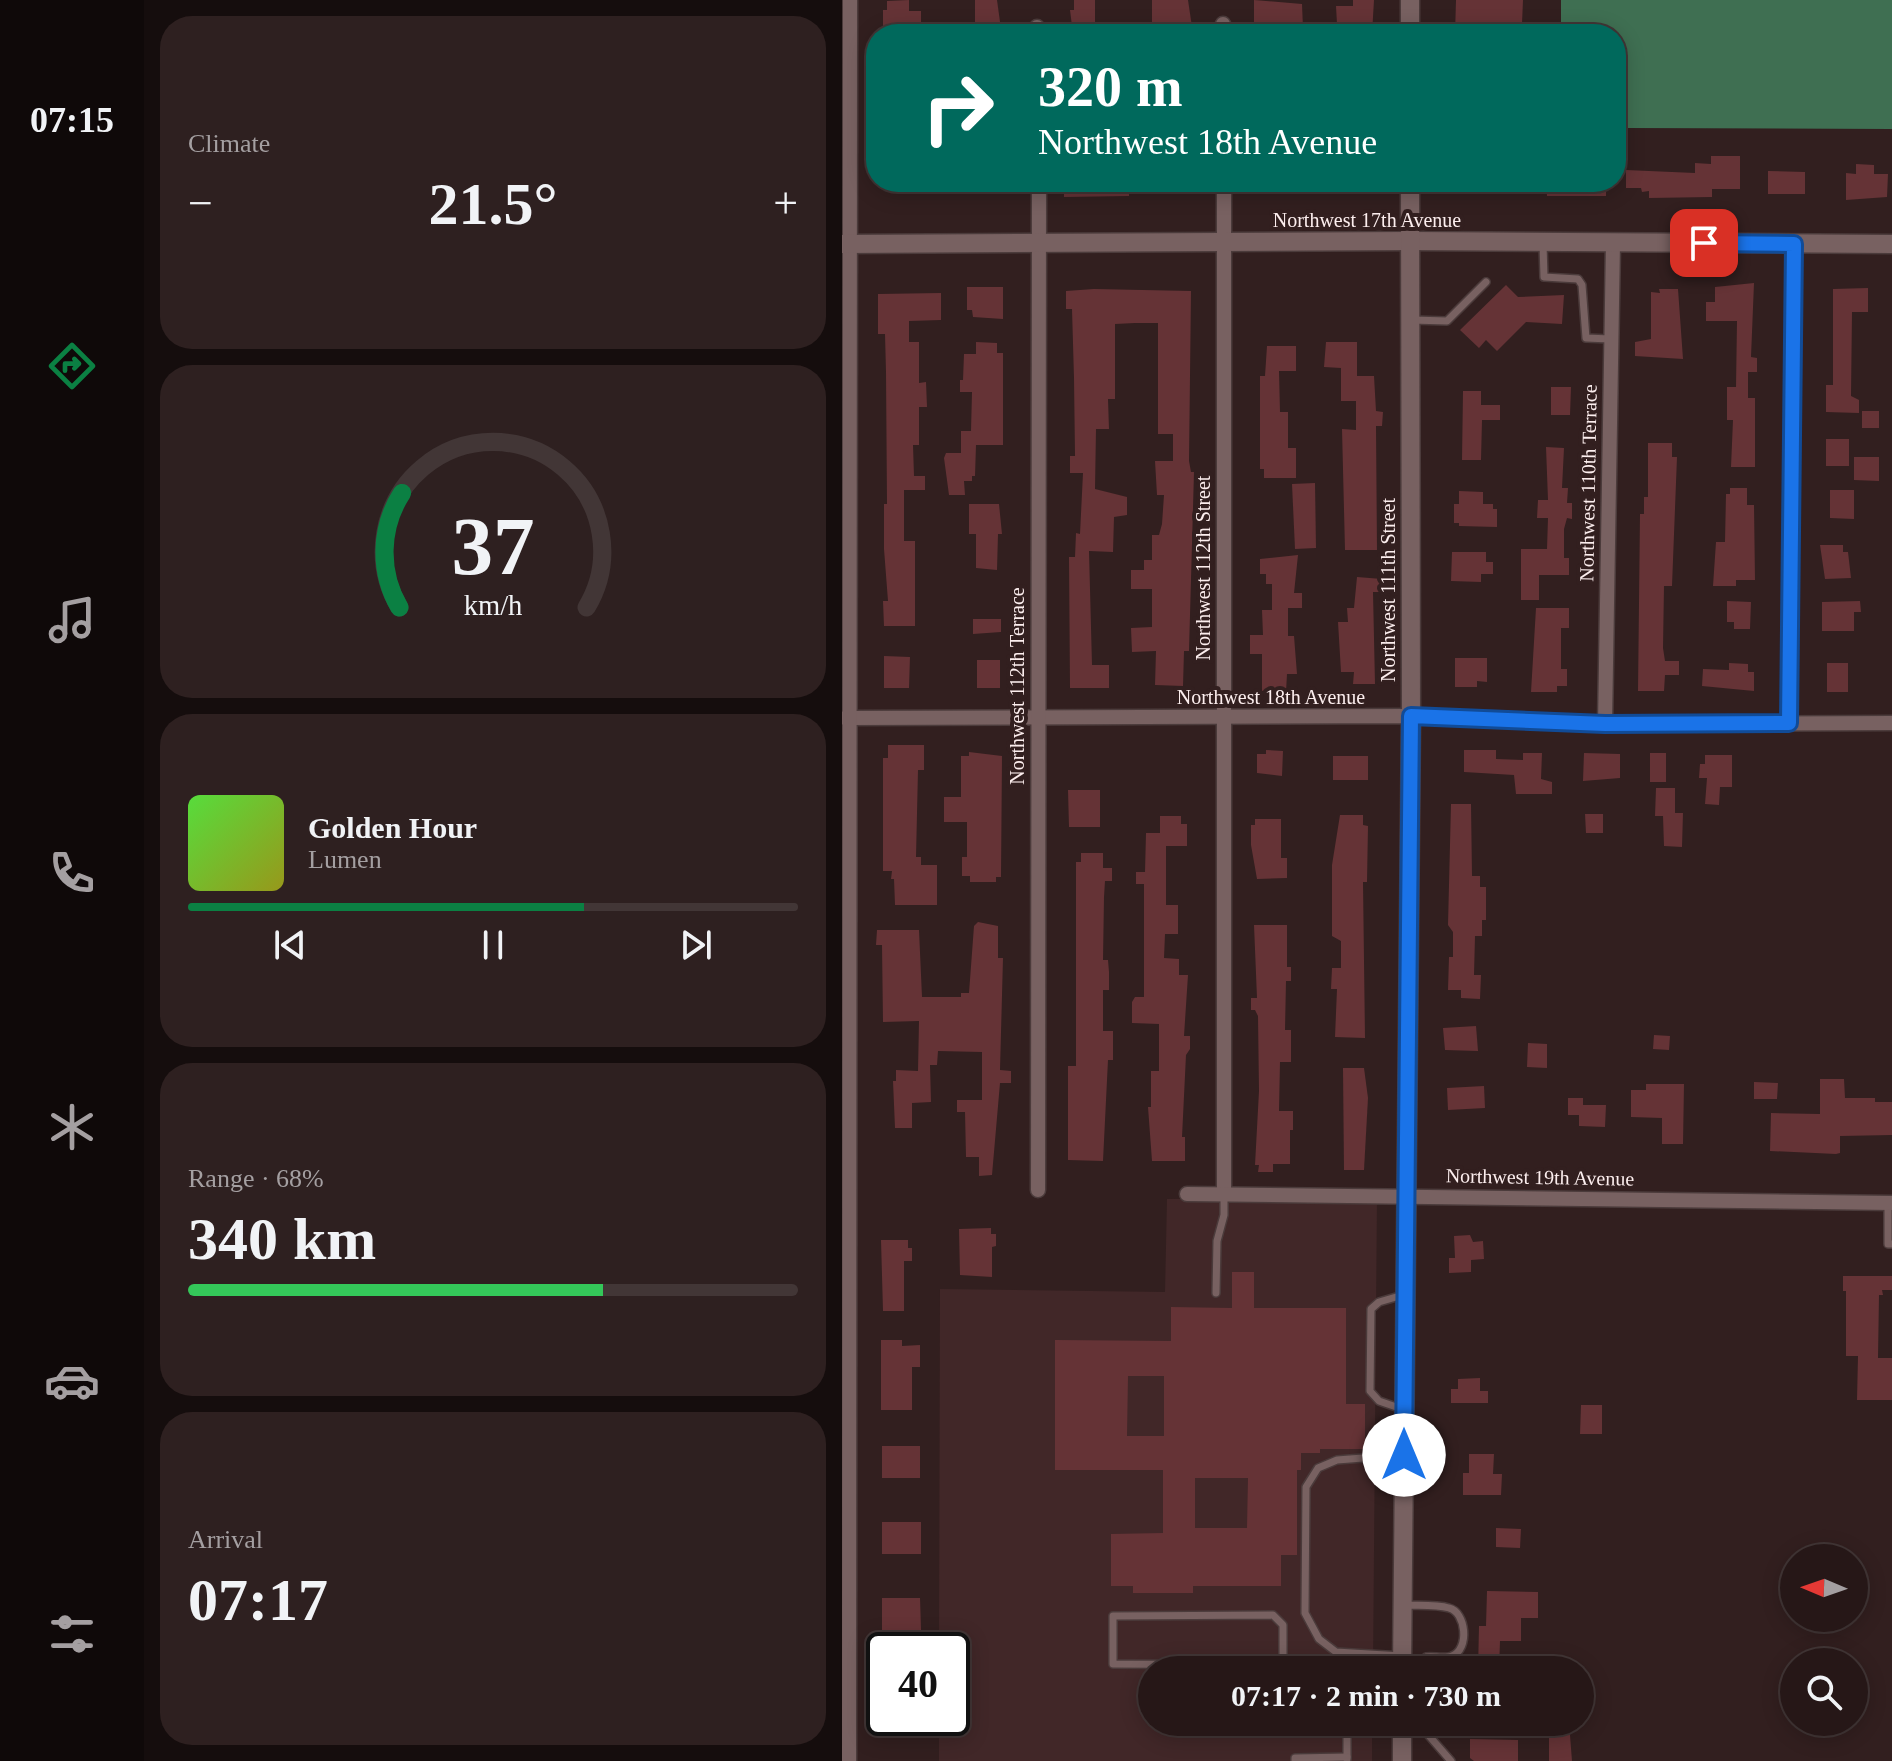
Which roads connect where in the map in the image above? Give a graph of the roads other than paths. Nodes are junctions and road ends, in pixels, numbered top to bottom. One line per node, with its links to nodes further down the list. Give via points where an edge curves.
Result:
1 (850, 0): 12 (street)
2 (1410, 0): 3 (street)
3 (1410, 24)
4 (1039, 192): 8 (street, Northwest 112th Terrace)
5 (1224, 192): 9 (street, Northwest 112th Street)
6 (1410, 192): 7 (street, Northwest 111th Street)
7 (1410, 241): 9 (street, Northwest 17th Avenue); 10 (street, Northwest 17th Avenue); 16 (street, Northwest 111th Street)
8 (1040, 242): 9 (street, Northwest 17th Avenue); 12 (street, Northwest 17th Avenue); 21 (street, Northwest 112th Terrace)
9 (1225, 242): 19 (street, Northwest 112th Street)
10 (1543, 242): 11 (street, Northwest 17th Avenue); 17 (lane, via 1544,277 1578,279 1582,285 1586,338)
11 (1613, 243): 13 (street, Northwest 17th Avenue); 17 (street, Northwest 110th Terrace)
12 (847, 244): 20 (street)
13 (1794, 244): 14 (street, Northwest 17th Avenue); 22 (street)
14 (1892, 244)
15 (1486, 282): 16 (lane, via 1447,321)
16 (1410, 320): 18 (street, Northwest 111th Street)
17 (1610, 339): 24 (street, Northwest 110th Terrace)
18 (1411, 716): 19 (street, Northwest 18th Avenue); 24 (street, Northwest 18th Avenue); 29 (street, Northwest 111th Street)
19 (1222, 717): 21 (street, Northwest 18th Avenue); 27 (street, Northwest 112th Street)
20 (846, 718): 21 (street, Northwest 18th Avenue); 26 (street)
21 (1036, 718): 25 (street, Northwest 112th Terrace)
22 (1789, 723): 23 (street, Northwest 18th Avenue); 24 (street, Northwest 18th Avenue)
23 (1892, 723)
24 (1605, 724)
25 (1038, 1190)
26 (845, 1192): 45 (street)
27 (1224, 1193): 28 (street, Northwest 19th Avenue); 29 (street, Northwest 19th Avenue); 32 (lane)
28 (1187, 1194)
29 (1406, 1195): 30 (street, Northwest 19th Avenue); 33 (street, Northwest 111th Street)
30 (1890, 1203): 31 (lane)
31 (1892, 1244)
32 (1216, 1293)
33 (1405, 1294): 34 (street, Northwest 111th Street); 34 (lane, via 1371,1309 1370,1375 1370,1391 1379,1401)
34 (1404, 1410): 35 (street, Northwest 111th Street)
35 (1404, 1455): 36 (street, Northwest 111th Street); 37 (lane, via 1337,1460 1318,1468 1306,1487 1305,1613 1319,1639 1336,1652)
36 (1403, 1605): 38 (street, Northwest 111th Street); 39 (lane, via 1458,1612 1464,1637)
37 (1357, 1656)
38 (1409, 1656)
39 (1452, 1656)
40 (1283, 1667): 40 (lane, via 1283,1625 1273,1615 1113,1616 1113,1664)
41 (1347, 1736): 44 (lane)
42 (1402, 1736): 47 (street)
43 (1429, 1736): 48 (lane)
44 (1347, 1759): 46 (lane)
45 (849, 1761)
46 (1295, 1761)
47 (1402, 1761)
48 (1451, 1761)

